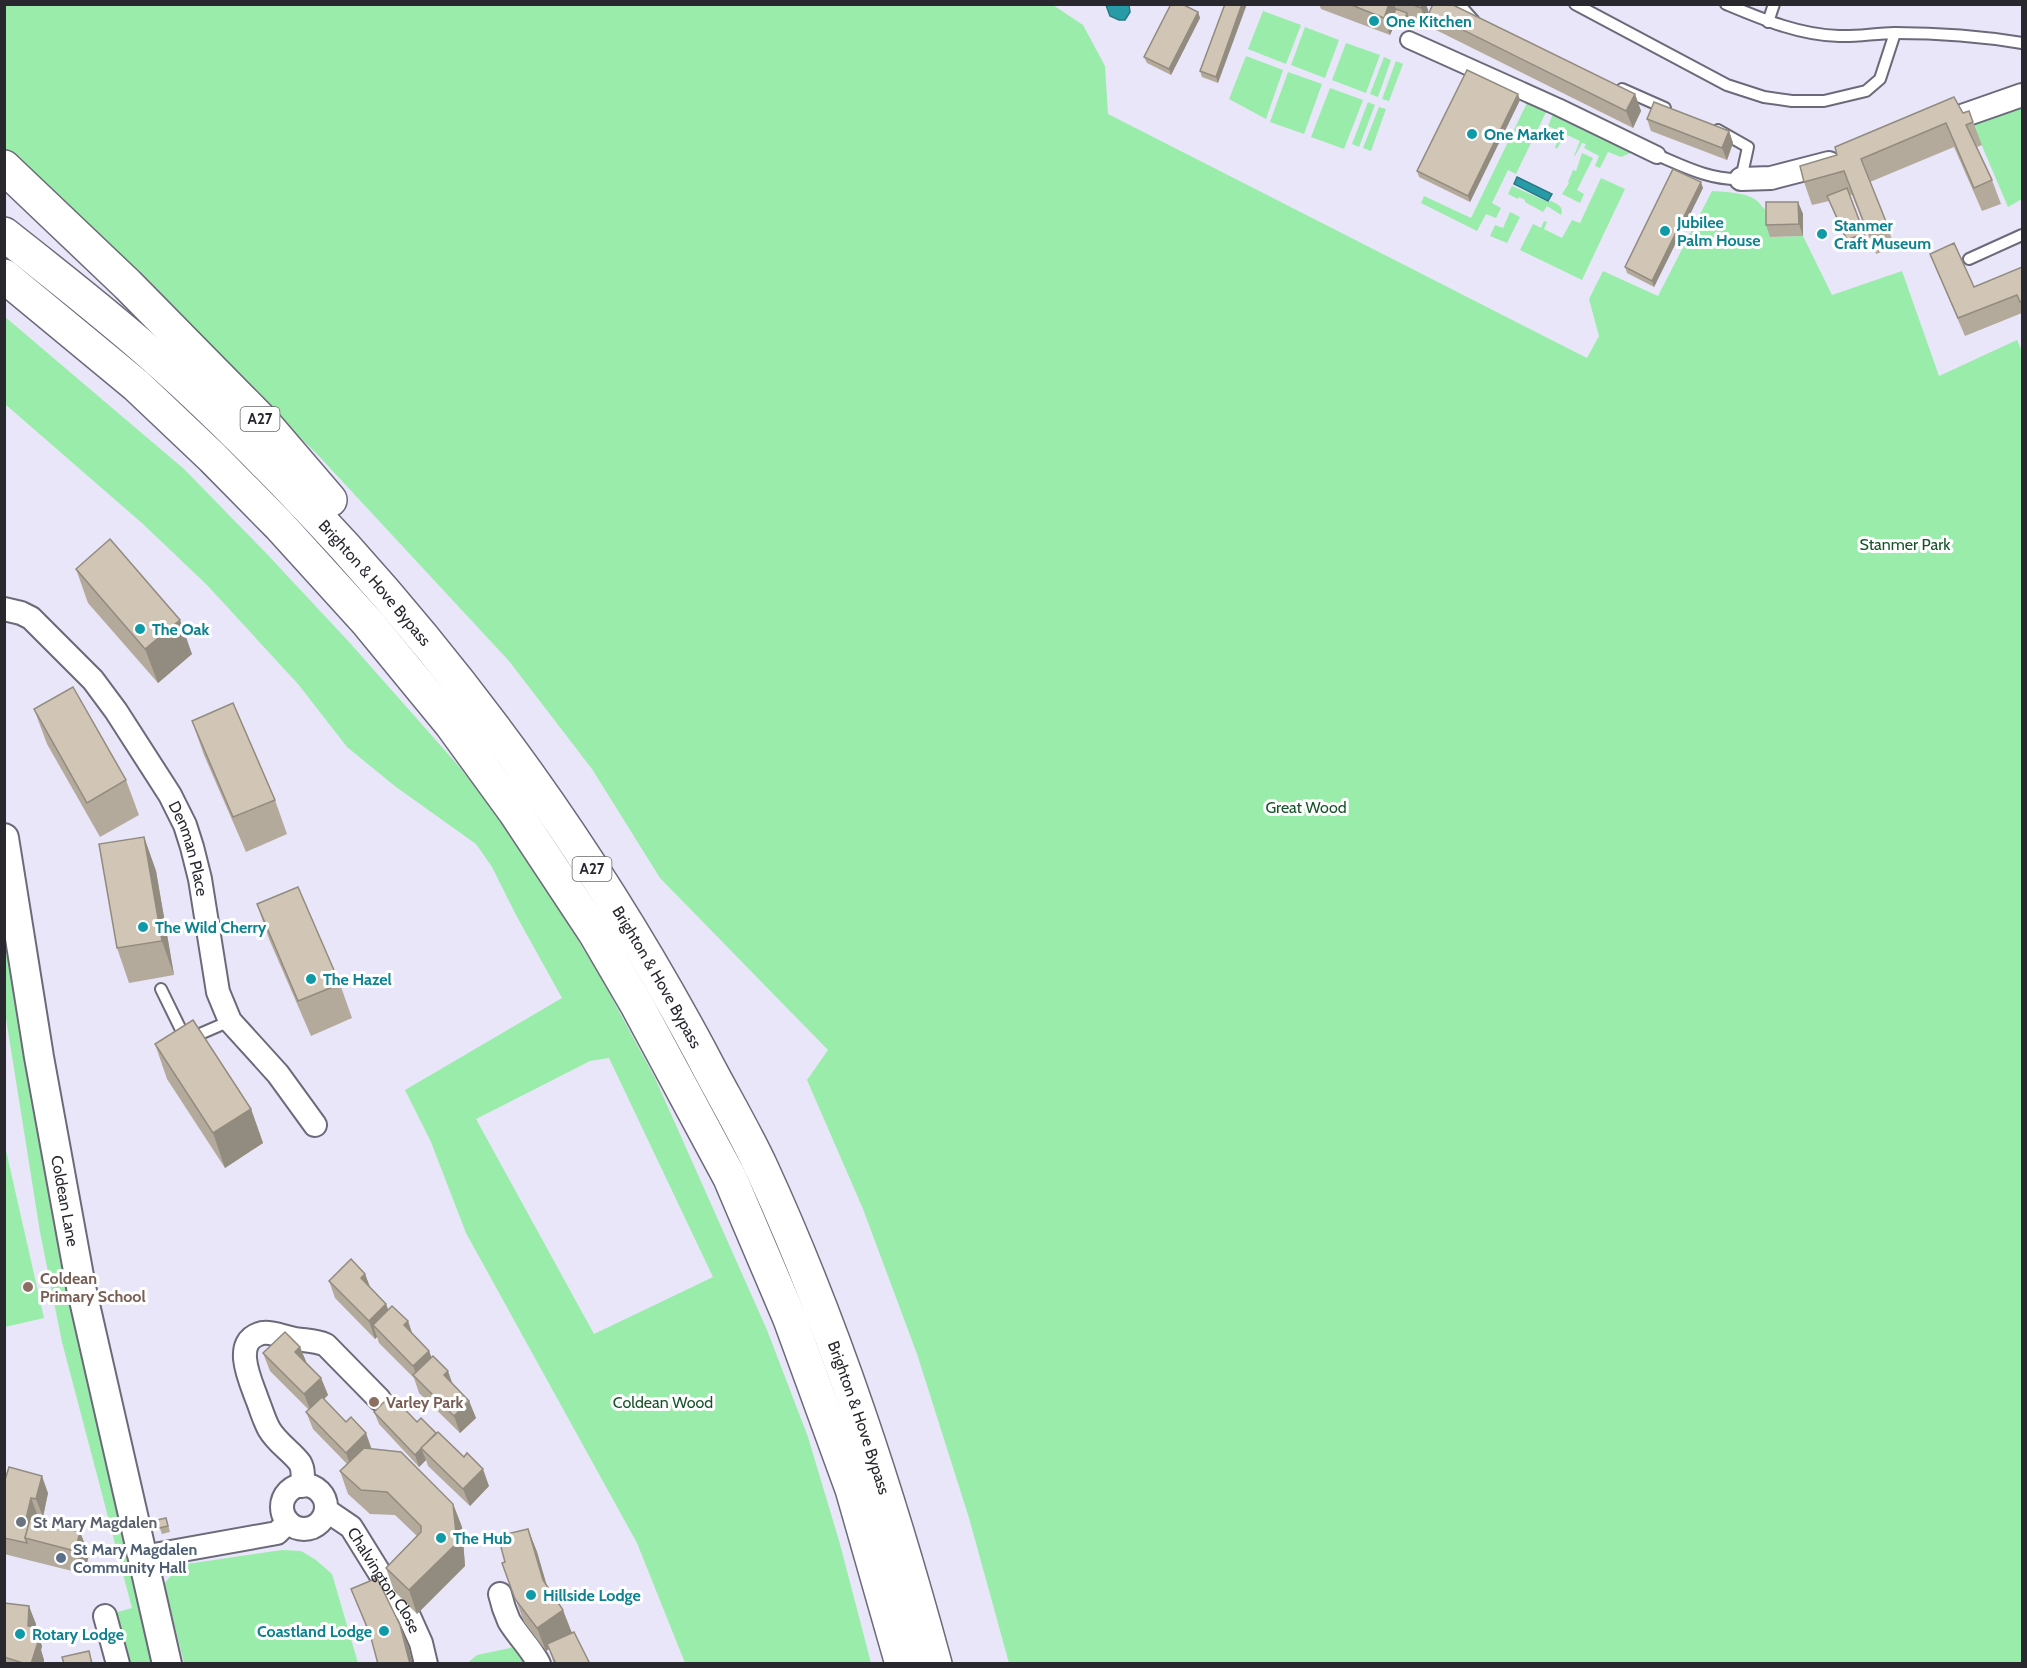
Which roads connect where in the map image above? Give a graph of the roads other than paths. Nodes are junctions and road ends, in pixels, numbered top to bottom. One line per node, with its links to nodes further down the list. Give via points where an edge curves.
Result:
1 (1459, 4): 6 (lane)
2 (1575, 4): 7 (lane, via 1727,85 1792,101 1824,101 1866,91 1880,79)
3 (1726, 4): 5 (lane)
4 (1774, 4): 5 (lane)
5 (1768, 22): 7 (lane, via 1837,36)
6 (1484, 26)
7 (1895, 33): 9 (lane)
8 (1409, 40): 15 (street)
9 (2022, 43)
10 (1609, 84): 12 (lane)
11 (2022, 95): 14 (street)
12 (1680, 114)
13 (1712, 127): 18 (lane, via 1748,147)
14 (1926, 129)
15 (1657, 155): 18 (lane, via 1707,176)
16 (1850, 155): 18 (street, via 1788,174)
17 (4, 167): 24 (highway, A27, via 264,423 407,591)
18 (1741, 179)
19 (4, 234): 24 (highway, Brighton & Hove Bypass / A27, via 160,362 239,436 393,602)
20 (2022, 235): 21 (lane)
21 (1969, 259)
22 (4, 276): 40 (highway, Brighton & Hove Bypass / A27, via 136,385 213,458 368,623 451,724 595,933 730,1178 790,1319 852,1489)
23 (4, 609): 27 (street, Denman Place, via 31,618 93,680 170,795 192,847 218,992)
24 (476, 703): 41 (highway, Brighton & Hove Bypass / A27, via 542,793 622,914 761,1167 820,1307 881,1476)
25 (4, 838): 33 (street, Coldean Lane, via 81,1287)
26 (161, 989): 27 (lane, via 186,1040)
27 (230, 1021): 28 (street, Denman Place, via 278,1074)
28 (315, 1125)
29 (379, 1399): 30 (street, via 326,1345 264,1333 253,1337 245,1349 247,1371 267,1426 300,1464)
30 (302, 1486): 31 (street, Chalvington Close, via 320,1492); 32 (street, via 285,1496 282,1510)
31 (326, 1510): 32 (street, via 320,1522 307,1529); 38 (street, Chalvington Close, via 351,1527 408,1614)
32 (288, 1522): 33 (street, via 277,1533)
33 (143, 1557): 37 (street, Coldean Lane)
34 (500, 1594): 39 (street, via 510,1622)
35 (105, 1617): 36 (street)
36 (118, 1664)
37 (167, 1664)
38 (426, 1664)
39 (539, 1664)
40 (902, 1664)
41 (935, 1664)

